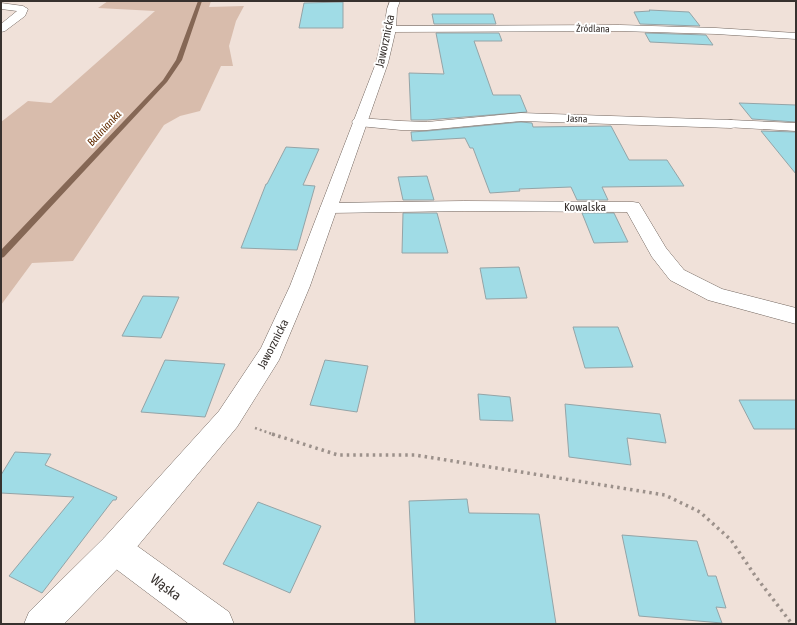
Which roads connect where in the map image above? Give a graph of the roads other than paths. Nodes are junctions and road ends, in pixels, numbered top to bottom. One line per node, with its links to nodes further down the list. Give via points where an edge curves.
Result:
1 (396, 1): 4 (street, Jaworznicka, via 392,9)
2 (1, 6): 3 (street, via 23,9 21,14)
3 (1, 29)
4 (390, 29): 5 (street, Źródlana, via 627,28); 6 (street, Jaworznicka, via 382,63)
5 (796, 36)
6 (359, 122): 7 (street, Jasna, via 427,126 521,117); 9 (street, Jaworznicka)
7 (731, 124): 8 (lane, Jasna)
8 (796, 127)
9 (329, 208): 10 (street, Kowalska, via 633,207 659,252 677,275 716,295); 11 (street, Jaworznicka, via 300,286 271,353 228,419)
10 (796, 316)
11 (115, 550): 12 (street, Jaworznicka); 13 (street, Wąska)
12 (41, 624)
13 (217, 624)

